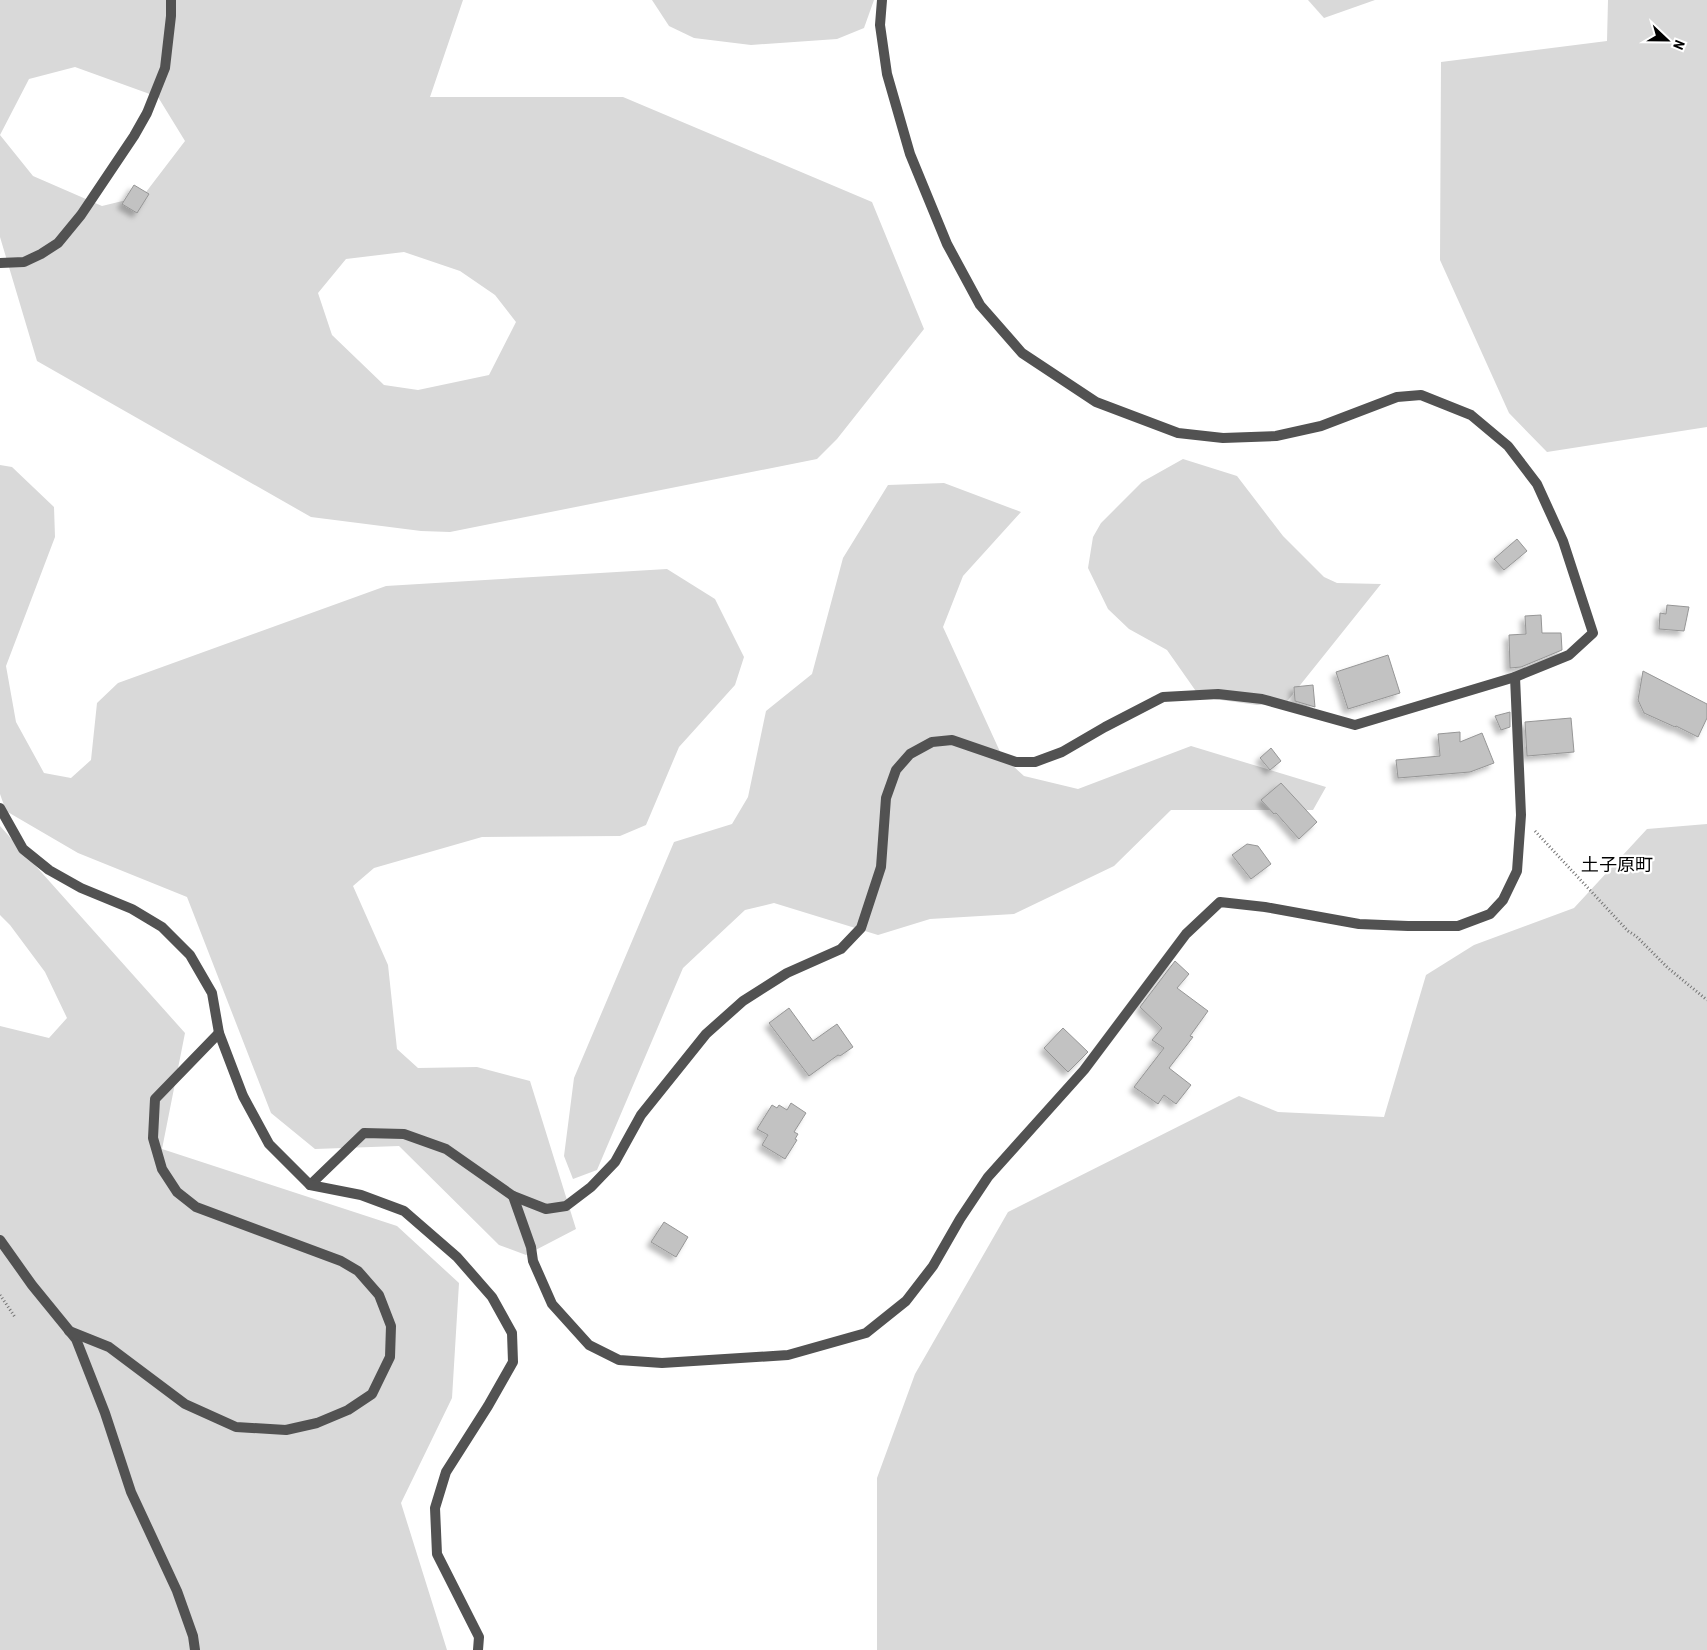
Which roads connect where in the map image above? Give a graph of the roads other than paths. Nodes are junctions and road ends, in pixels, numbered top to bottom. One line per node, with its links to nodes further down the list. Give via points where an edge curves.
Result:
1 (171, 0): 3 (street, via 165,68 134,136 58,243 24,262)
2 (882, 0): 4 (street, via 880,25 887,74 910,154 947,244 980,305 1022,353 1096,402 1178,433 1224,438 1276,436 1320,426 1397,397 1421,395 1471,415 1508,446 1537,484 1563,541 1593,633 1569,654)
3 (0, 262)
4 (1515, 677): 8 (street, via 1355,725 1262,699 1218,694 1163,697 1062,752 1035,762 1016,762 952,740 923,746 910,754 896,770 886,798 881,867 861,928 841,949 787,972 743,1001 706,1034 641,1116 615,1162 591,1187 566,1206 546,1209); 8 (street, via 1520,816 1517,871 1503,900 1490,914 1458,926 1359,924 1220,902 1186,934 1084,1070 988,1177 933,1266 906,1301 866,1333 788,1355 662,1363 619,1360 589,1345 552,1304 533,1261)
5 (0, 808): 6 (street, via 23,849 49,870 81,888 132,909 162,927 190,955 212,993)
6 (219, 1033): 7 (street, via 243,1096 269,1144); 10 (street, via 155,1099 153,1138 162,1169 177,1192 196,1207 341,1261 358,1271 379,1295 391,1326 390,1357 372,1394 318,1424 286,1430 236,1427 185,1404 109,1347)
7 (310, 1185): 8 (street, via 364,1133 404,1134 446,1149); 12 (street, via 361,1194 404,1211 456,1257 486,1290 512,1334 513,1362 446,1472 435,1508 437,1554 479,1637)
8 (513, 1196)
9 (0, 1240): 10 (street)
10 (69, 1331): 11 (street, via 76,1339 105,1413 131,1492 177,1591)
11 (196, 1650)
12 (478, 1650)

